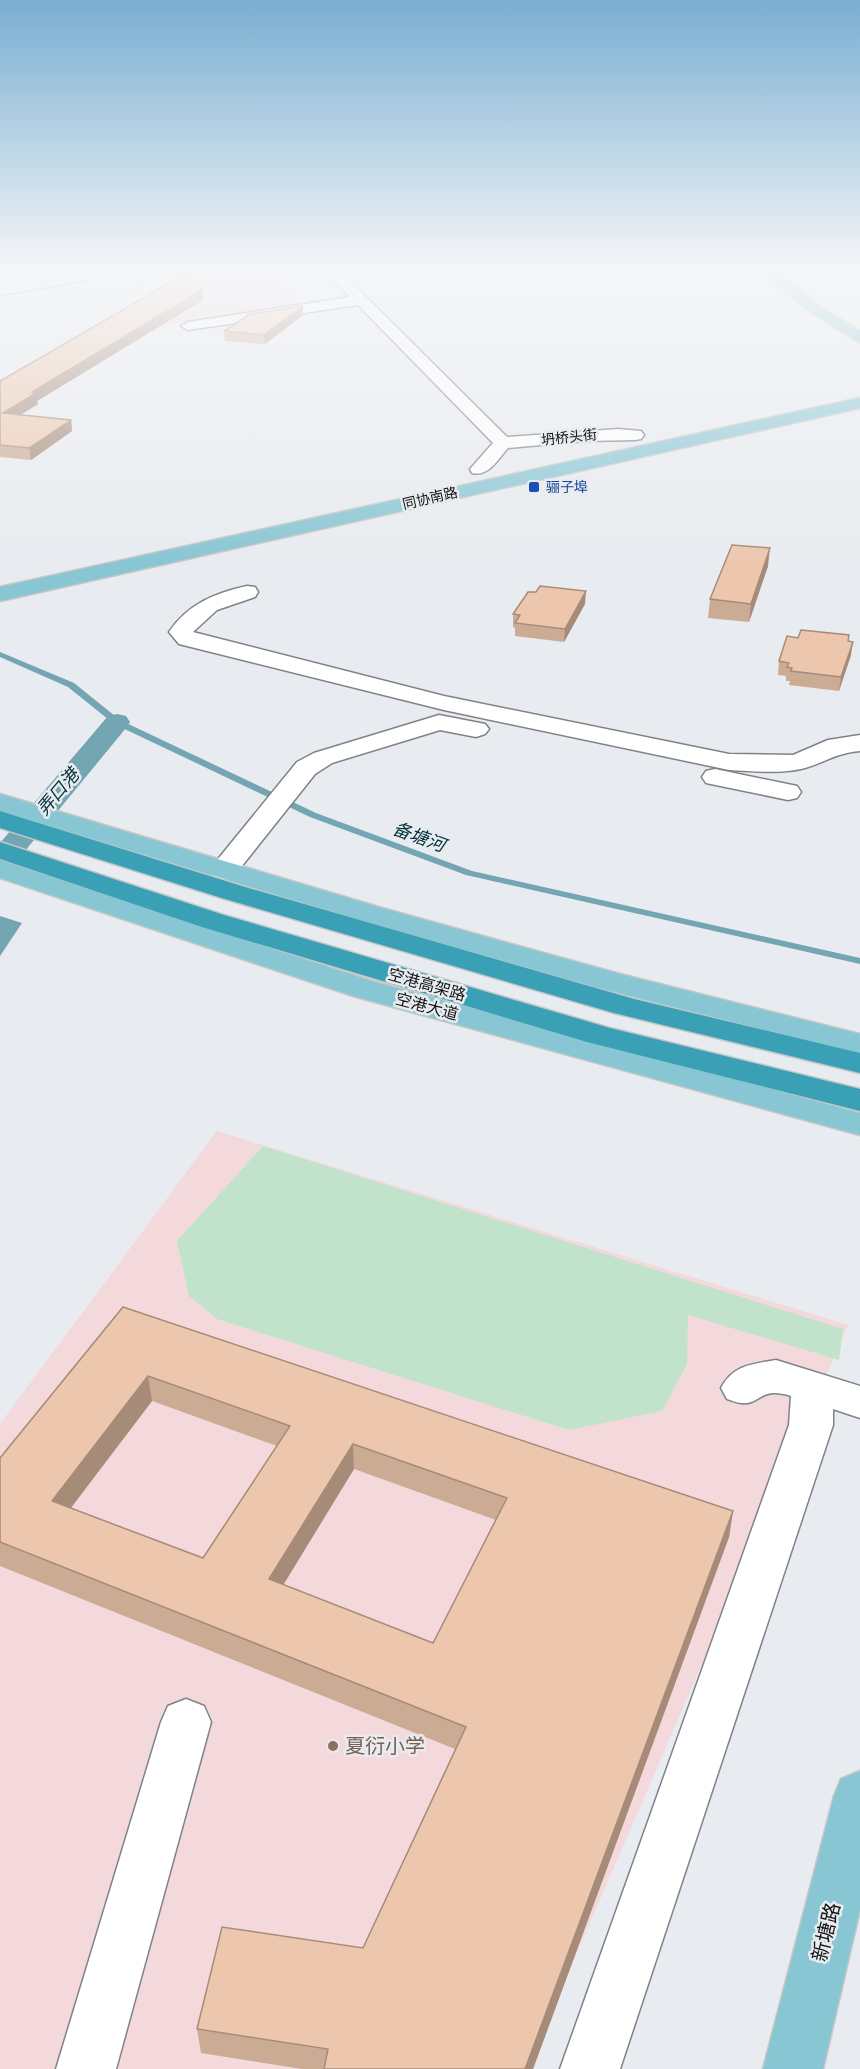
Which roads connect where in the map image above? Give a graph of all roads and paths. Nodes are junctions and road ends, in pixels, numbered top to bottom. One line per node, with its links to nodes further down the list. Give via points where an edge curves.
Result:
1 (430, 370): 4 (street)
2 (860, 403): 8 (main road, 同协南路)
3 (641, 434): 4 (street, 坍桥头街, via 599,433); 5 (main road, 同协南路)
4 (503, 443): 5 (street)
5 (479, 469): 6 (main road, 同协南路)
6 (386, 489)
7 (247, 592): 9 (street, via 217,599 180,632 188,639 444,703 729,762 798,762 837,745)
8 (0, 594)
9 (860, 744)
10 (788, 792): 15 (street, via 439,722 324,758 306,768)
11 (0, 802): 15 (main road)
12 (0, 819): 17 (highway, 空港高架路, via 235,893 625,1006)
13 (0, 850): 18 (highway, 空港高架路, via 213,921 600,1035)
14 (0, 869): 19 (main road, 空港大道, via 364,989)
15 (224, 870): 16 (main road, via 609,981)
16 (860, 1044)
17 (860, 1063)
18 (860, 1100)
19 (860, 1124)
20 (812, 1387): 21 (street, via 776,1377 753,1378); 22 (street); 26 (street, via 811,1425)
21 (742, 1388)
22 (860, 1402)
23 (186, 1722): 25 (street)
24 (860, 1796): 27 (main road, 新塘路)
25 (86, 2069)
26 (590, 2069)
27 (793, 2069)

